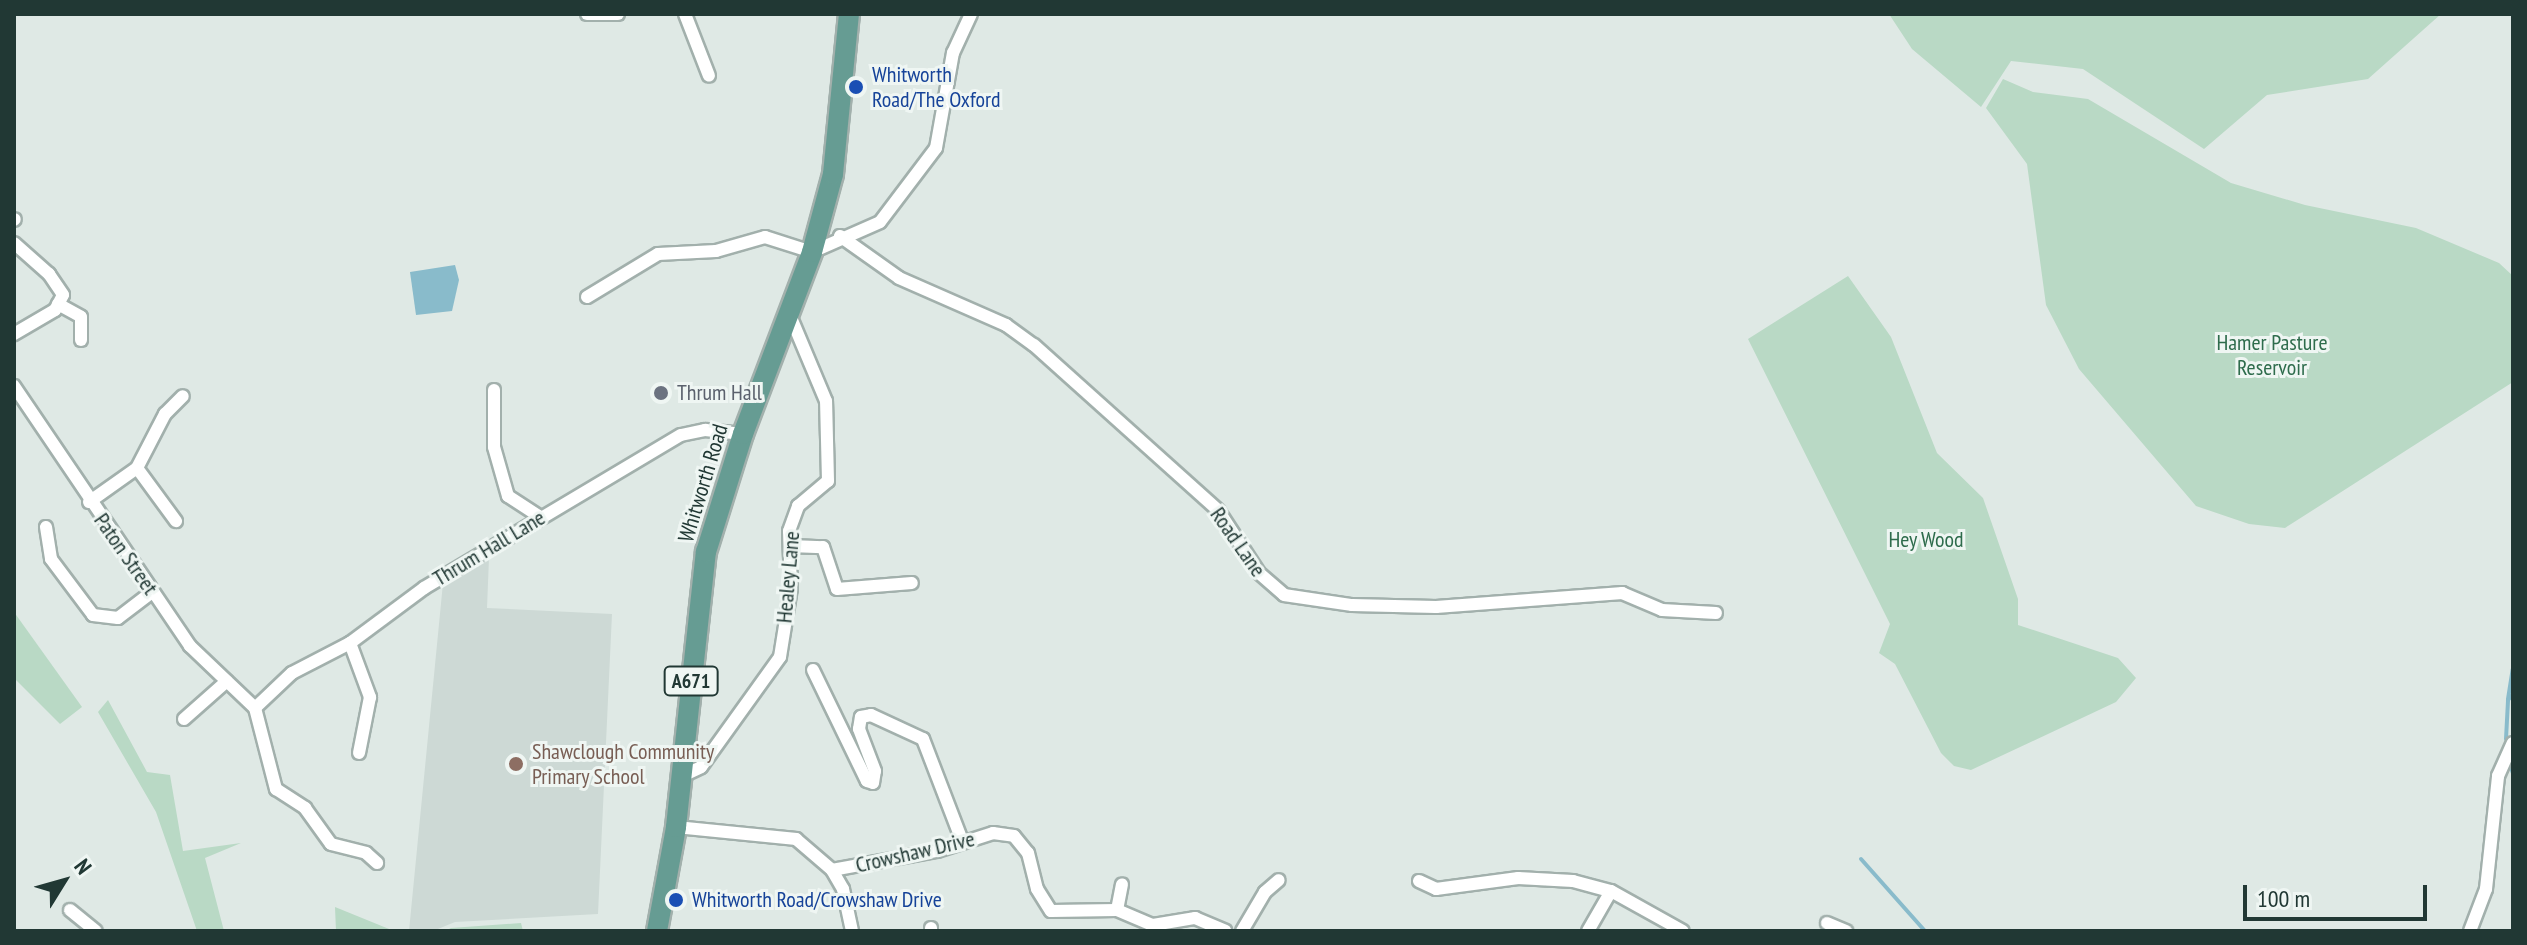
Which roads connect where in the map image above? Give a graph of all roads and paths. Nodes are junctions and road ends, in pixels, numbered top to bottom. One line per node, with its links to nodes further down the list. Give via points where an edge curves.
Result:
1 (587, 14): 2 (street)
2 (618, 14)
3 (685, 14): 6 (street)
4 (849, 14): 9 (main road, Whitworth Road / A671, via 833,174)
5 (971, 14): 7 (street, via 953,53 936,148 880,222)
6 (710, 75)
7 (840, 236): 9 (street); 27 (street, Road Lane, via 899,278 1006,325 1034,345 1218,510 1259,573 1284,595 1352,605 1436,607 1622,593 1662,610)
8 (14, 243): 11 (street, via 49,274 63,295)
9 (812, 252): 10 (street, via 765,237 716,251 658,254); 12 (main road, Whitworth Road / A671)
10 (587, 297)
11 (58, 304): 13 (street); 14 (street, via 81,317)
12 (789, 313): 18 (main road, Whitworth Road / A671); 24 (street, Healey Lane, via 829,412 828,481 798,506)
13 (14, 334)
14 (81, 340)
15 (14, 386): 20 (street, Paton Street)
16 (494, 390): 21 (street, via 494,447 508,496)
17 (183, 396): 19 (street, via 165,414)
18 (743, 434): 21 (street, Thrum Hall Lane, via 705,430 681,435); 35 (main road, Whitworth Road / A671, via 706,552)
19 (137, 468): 20 (street); 22 (street)
20 (89, 502): 26 (street, Paton Street)
21 (540, 517): 28 (street, Thrum Hall Lane, via 424,588)
22 (176, 521)
23 (46, 527): 26 (street, via 51,559 93,615 118,618)
24 (790, 546): 25 (street, via 823,547 837,589); 35 (street, Healey Lane, via 791,588 780,657 701,767)
25 (912, 583)
26 (152, 592): 30 (street, Paton Street, via 190,646)
27 (1716, 613)
28 (350, 643): 31 (street, Thrum Hall Lane, via 292,673); 34 (street, via 370,697)
29 (813, 670): 37 (street, via 867,781 873,783 875,771 859,729 861,717 871,715 923,739)
30 (227, 681): 31 (street, Paton Street); 32 (street)
31 (255, 708): 38 (street, via 276,789 305,808 331,844 369,848)
32 (184, 719)
33 (2513, 743): 55 (street, via 2498,776 2486,889)
34 (359, 753)
35 (680, 777): 36 (main road, Whitworth Road / A671)
36 (676, 827): 39 (street, Crowshaw Drive, via 796,839); 49 (main road, Whitworth Road / A671)
37 (963, 843): 39 (street, Crowshaw Drive); 45 (street, Crowshaw Drive, via 993,833 1014,836 1028,853 1037,889 1051,911)
38 (377, 863)
39 (832, 870): 50 (street, via 843,889)
40 (1279, 880): 51 (street, via 1265,892)
41 (1419, 881): 43 (street, via 1436,889 1518,878 1573,881)
42 (1122, 884): 45 (street)
43 (1611, 891): 52 (street); 53 (street)
44 (70, 910): 48 (street)
45 (1117, 910): 47 (street, Crowshaw Drive, via 1147,923 1195,918)
46 (1827, 923): 54 (street)
47 (1219, 929)
48 (96, 931)
49 (657, 931)
50 (852, 931)
51 (1242, 931)
52 (1588, 931)
53 (1683, 931)
54 (1846, 931)
55 (2470, 931)

